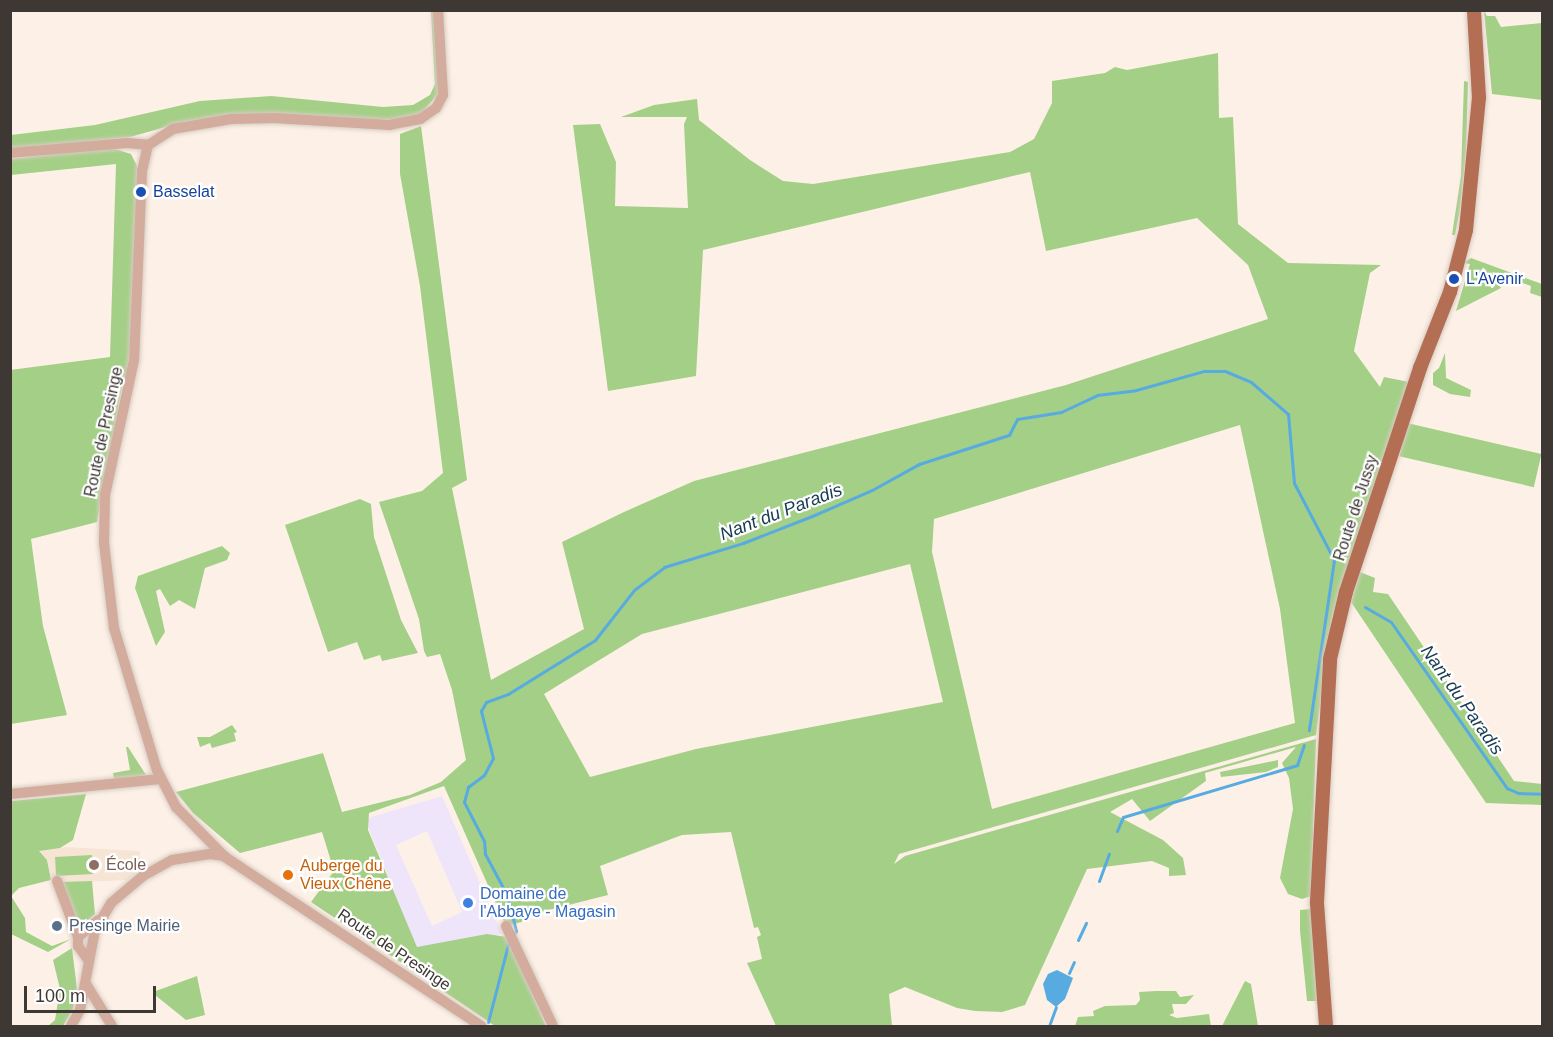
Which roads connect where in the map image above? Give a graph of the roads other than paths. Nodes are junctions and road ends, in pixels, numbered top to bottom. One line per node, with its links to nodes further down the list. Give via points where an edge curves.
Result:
1 (438, 10): 3 (street, via 443,95 436,108 420,119 390,125 231,119 173,129)
2 (1474, 10): 18 (main road, Route de Jussy, via 1479,98 1470,208 1331,649 1317,902)
3 (148, 145): 4 (street, via 127,142); 5 (street, Route de Presinge, via 142,171 134,360 105,495 103,523 114,628)
4 (10, 153)
5 (160, 779): 6 (street); 7 (street, Route de Presinge, via 182,814)
6 (10, 794)
7 (225, 856): 9 (street, via 181,857 161,864 123,892); 16 (street, Route de Presinge)
8 (57, 881): 11 (street)
9 (98, 920): 11 (street); 12 (street)
10 (509, 934): 17 (street)
11 (78, 937): 12 (street, via 80,950)
12 (89, 961): 13 (street)
13 (86, 984): 14 (street); 15 (street)
14 (71, 1026)
15 (112, 1026)
16 (481, 1026)
17 (553, 1026)
18 (1326, 1026)

